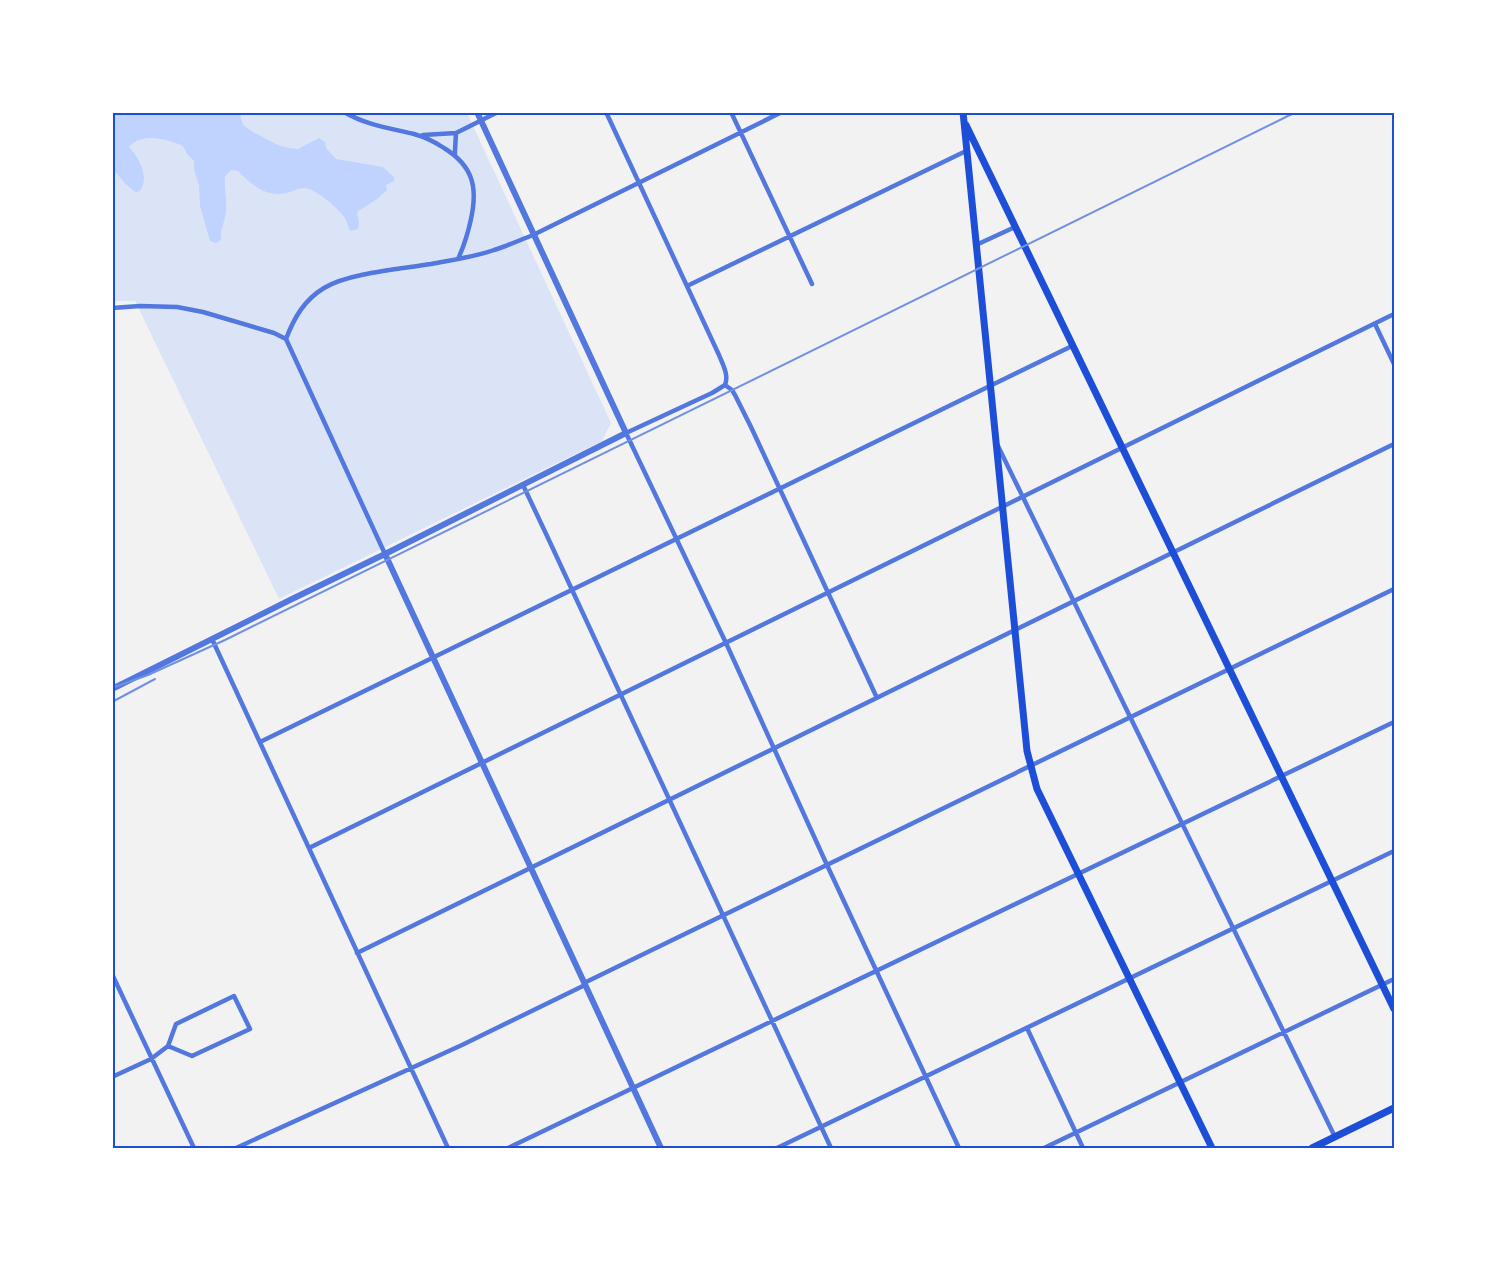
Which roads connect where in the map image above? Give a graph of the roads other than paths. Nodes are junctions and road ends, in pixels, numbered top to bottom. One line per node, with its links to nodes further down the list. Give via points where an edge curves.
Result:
1 (344, 112): 11 (street, via 372,125)
2 (477, 112): 8 (street)
3 (498, 112): 8 (street)
4 (606, 112): 14 (street)
5 (731, 112): 10 (street)
6 (782, 112): 10 (street)
7 (963, 116): 12 (main road); 15 (main road)
8 (481, 121): 9 (street); 16 (street)
9 (456, 133): 11 (street); 13 (street)
10 (741, 133): 14 (street); 17 (street)
11 (415, 135): 13 (street)
12 (966, 151): 17 (street); 18 (main road)
13 (455, 156): 19 (street, via 470,174 475,202)
14 (638, 183): 16 (street); 21 (street)
15 (1015, 227): 18 (street); 26 (main road)
16 (533, 235): 19 (street, via 493,251); 30 (street)
17 (789, 237): 20 (street); 21 (street)
18 (976, 246): 29 (main road)
19 (458, 259): 25 (street, via 332,283 306,302)
20 (812, 284)
21 (687, 286): 28 (street, via 726,375)
22 (112, 308): 25 (street, via 177,307)
23 (1395, 314): 24 (street)
24 (1375, 324): 27 (street); 33 (street)
25 (286, 339): 40 (street)
26 (1072, 346): 29 (street); 33 (main road)
27 (1395, 364)
28 (725, 385): 30 (street); 35 (street, via 735,394)
29 (990, 386): 31 (main road); 35 (street)
30 (626, 433): 34 (street); 38 (street)
31 (996, 441): 36 (street); 37 (main road)
32 (1395, 444): 39 (street)
33 (1122, 449): 36 (street); 39 (main road)
34 (523, 485): 40 (street); 42 (street)
35 (780, 489): 38 (street); 43 (street)
36 (1023, 497): 37 (street); 44 (street)
37 (1002, 508): 43 (street); 45 (main road)
38 (676, 539): 42 (street); 47 (street)
39 (1173, 553): 44 (street); 49 (main road)
40 (385, 554): 46 (street); 48 (street)
41 (1395, 589): 49 (street)
42 (572, 590): 48 (street); 51 (street)
43 (828, 593): 47 (street); 52 (street)
44 (1074, 601): 45 (street); 53 (street)
45 (1014, 631): 52 (street); 58 (main road)
46 (212, 639): 50 (street); 55 (street)
47 (726, 643): 51 (street); 56 (street)
48 (434, 657): 55 (street); 57 (street)
49 (1229, 669): 53 (street); 59 (main road)
50 (112, 689)
51 (621, 695): 57 (street); 60 (street)
52 (877, 698): 56 (street)
53 (1131, 717): 58 (street); 61 (street)
54 (1395, 722): 59 (street)
55 (260, 742): 62 (street)
56 (773, 749): 60 (street); 64 (street)
57 (482, 763): 62 (street); 65 (street)
58 (1030, 766): 64 (street); 66 (main road, via 1037,789)
59 (1281, 777): 61 (street); 67 (main road)
60 (669, 800): 65 (street); 68 (street)
61 (1182, 825): 66 (street); 69 (street)
62 (309, 848): 70 (street)
63 (1395, 851): 67 (street)
64 (827, 865): 68 (street); 71 (street)
65 (531, 868): 70 (street); 75 (street)
66 (1079, 874): 71 (street); 73 (main road)
67 (1332, 881): 69 (street); 76 (main road)
68 (723, 916): 75 (street); 78 (street)
69 (1233, 929): 73 (street); 80 (street)
70 (357, 952): 83 (street)
71 (877, 972): 78 (street); 84 (street)
72 (112, 974): 82 (street)
73 (1130, 978): 79 (street); 86 (main road)
74 (1395, 980): 76 (street)
75 (585, 984): 83 (street); 87 (street)
76 (1383, 985): 77 (main road); 80 (street)
77 (1395, 1010)
78 (772, 1022): 87 (street); 89 (street)
79 (1027, 1028): 84 (street); 90 (street)
80 (1284, 1033): 86 (street); 91 (street)
81 (168, 1046): 81 (street, via 192,1056 250,1029 234,996 176,1024); 82 (street)
82 (151, 1059): 85 (street); 92 (street)
83 (411, 1068): 93 (street); 94 (street)
84 (926, 1076): 89 (street); 99 (street)
85 (112, 1077)
86 (1180, 1082): 90 (street); 102 (main road)
87 (633, 1089): 95 (street); 96 (street)
88 (1395, 1108): 91 (main road)
89 (821, 1127): 97 (street); 98 (street)
90 (1076, 1133): 100 (street); 101 (street)
91 (1335, 1137): 103 (main road)
92 (194, 1149)
93 (236, 1149)
94 (448, 1149)
95 (508, 1149)
96 (661, 1149)
97 (777, 1149)
98 (831, 1149)
99 (959, 1149)
100 (1044, 1149)
101 (1083, 1149)
102 (1212, 1149)
103 (1312, 1149)

